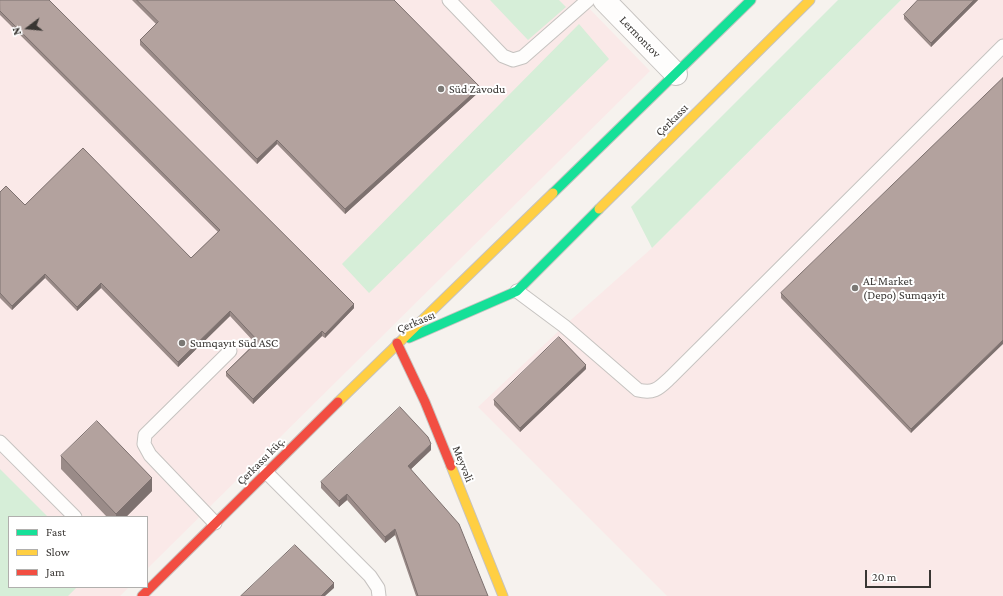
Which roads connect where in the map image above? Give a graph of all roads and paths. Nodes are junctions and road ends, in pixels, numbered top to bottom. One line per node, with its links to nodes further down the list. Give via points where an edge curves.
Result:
1 (449, 0): 2 (lane, via 503,56 513,60 523,57)
2 (588, 0)
3 (604, 0): 7 (street, Lermontov)
4 (751, 0): 7 (street, Çerkassı)
5 (810, 0): 8 (street, Çerkassı)
6 (1003, 46): 8 (lane, via 656,390 638,390 564,326)
7 (676, 74): 9 (street, Çerkassı)
8 (517, 291): 9 (street, Çerkassı)
9 (397, 344): 12 (street, Çerkassı küç.); 17 (street, Meyvəli, via 425,402)
10 (230, 351): 14 (lane, via 145,435 144,444 150,455)
11 (0, 442): 13 (lane)
12 (266, 472): 14 (street, Çerkassı küç.); 16 (lane, via 370,576 378,588)
13 (74, 516)
14 (215, 523): 15 (street, Çerkassı küç.)
15 (145, 591)
16 (379, 596)
17 (503, 596)

